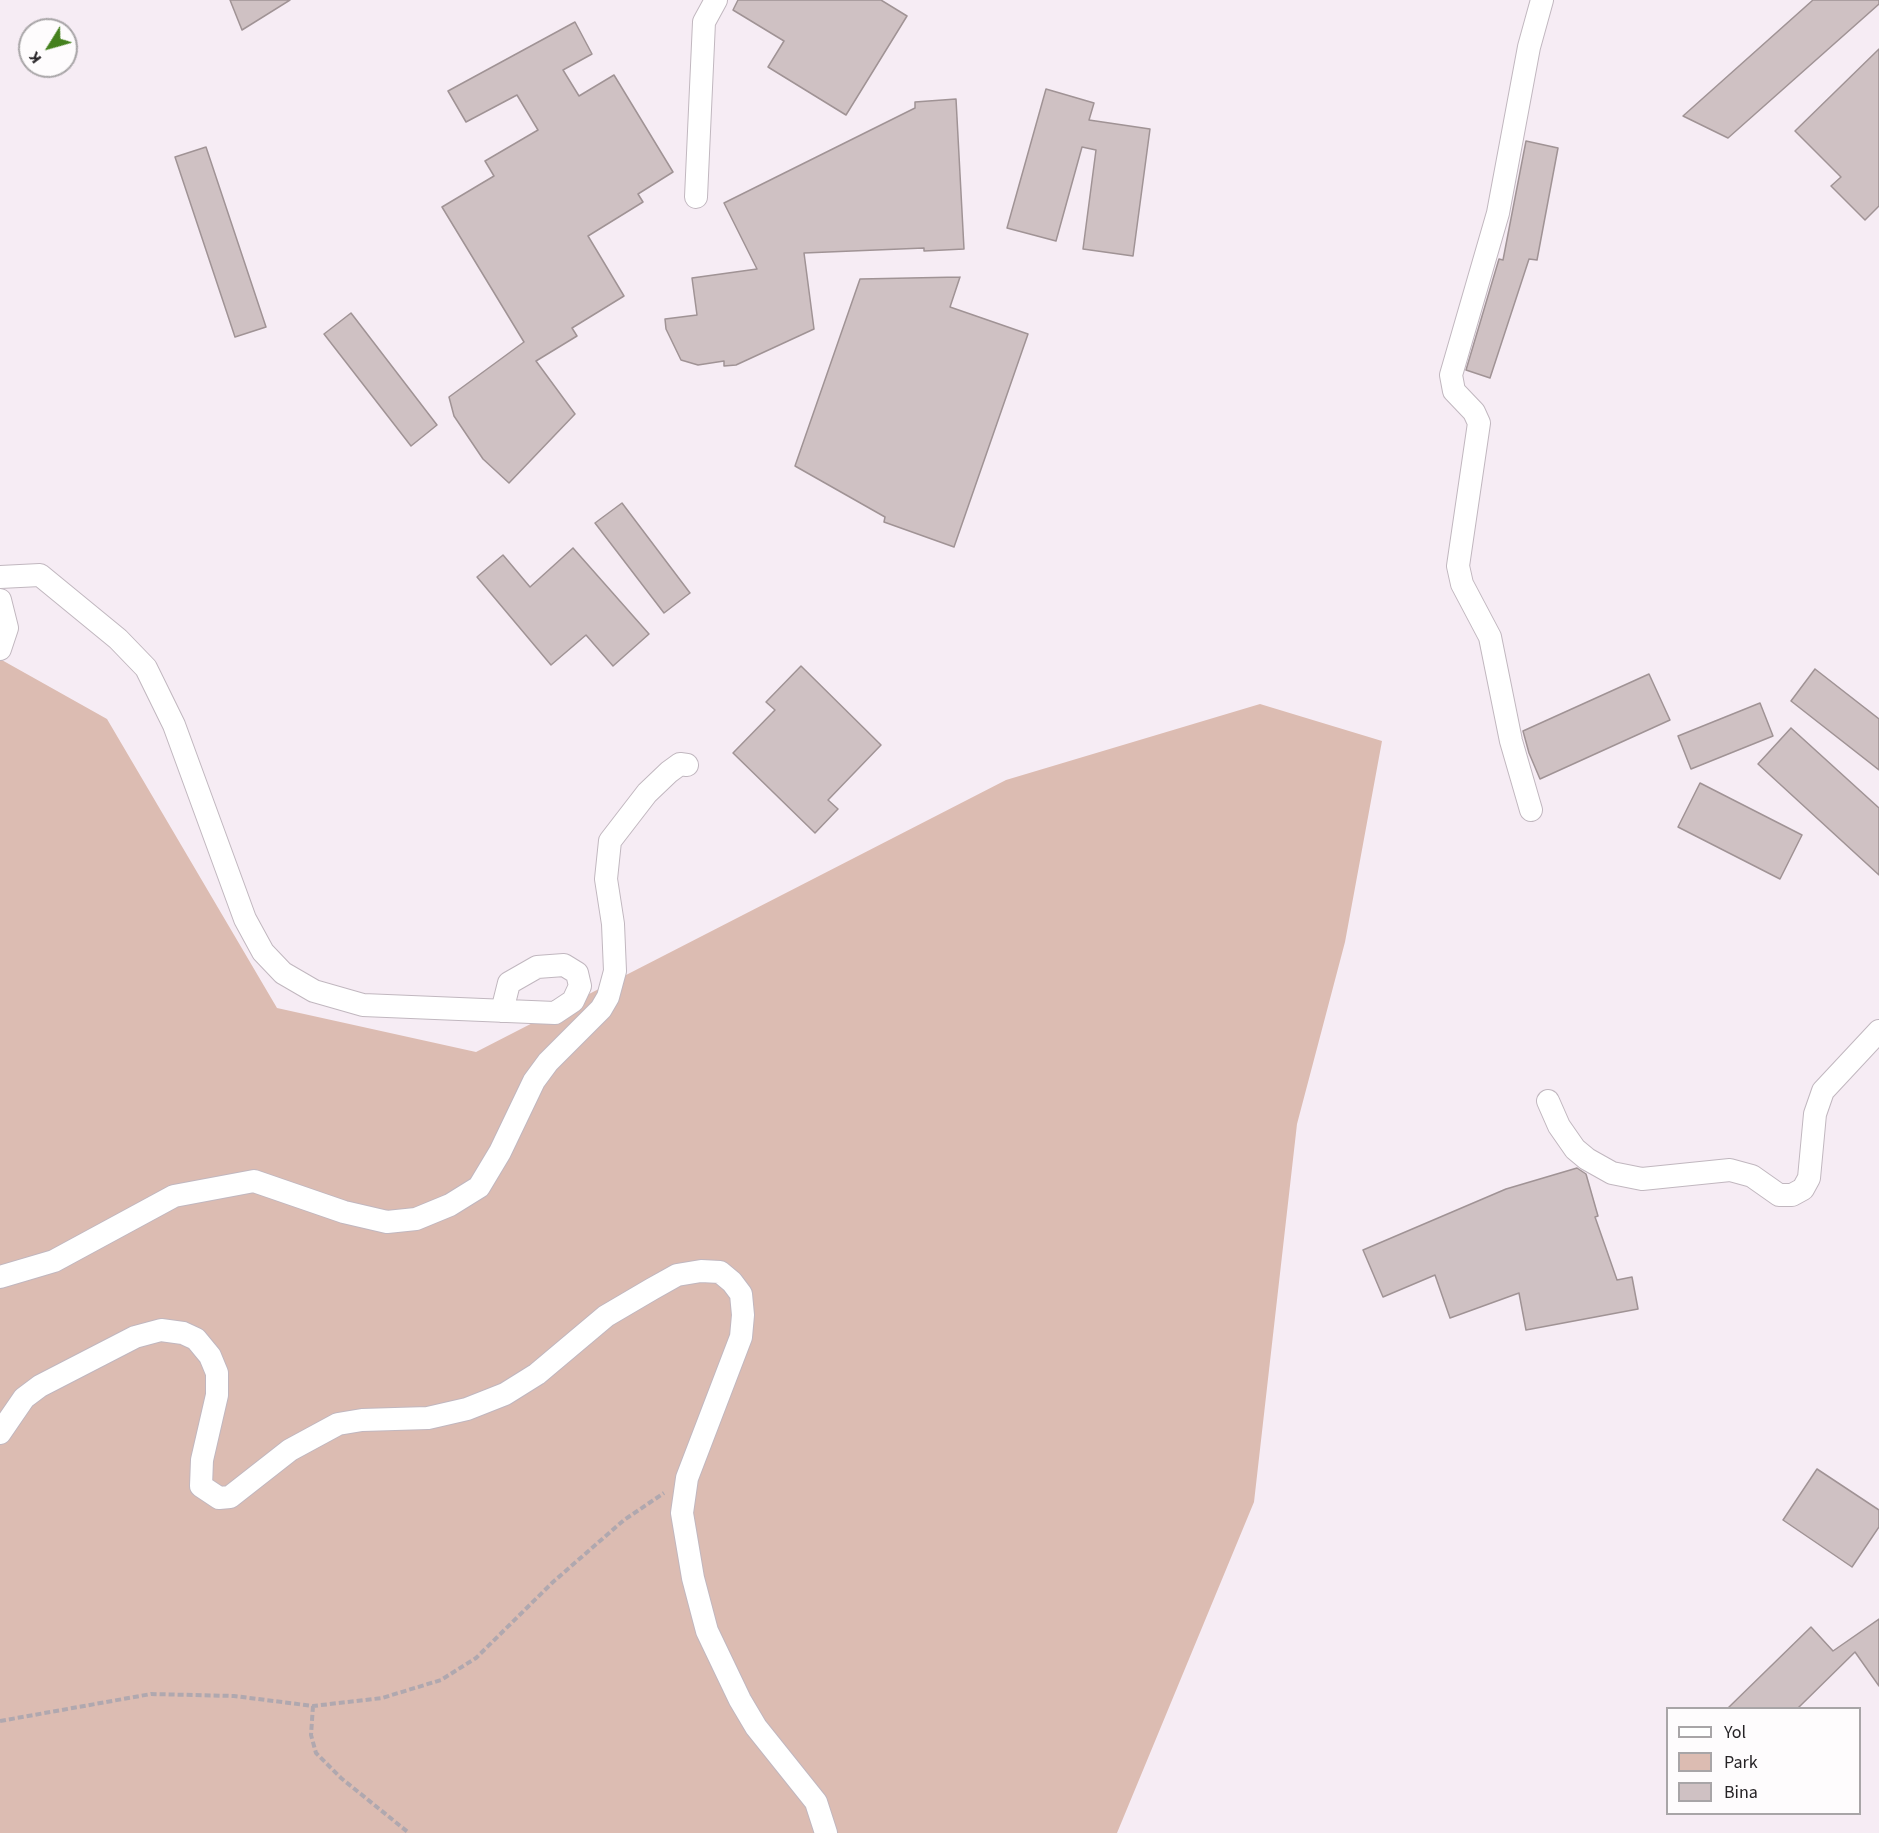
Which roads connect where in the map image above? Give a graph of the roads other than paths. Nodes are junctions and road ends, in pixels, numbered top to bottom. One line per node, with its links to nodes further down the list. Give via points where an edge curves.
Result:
1 (716, 0): 3 (street, via 704,22)
2 (1542, 0): 8 (street, via 1529,47 1498,213 1451,375 1454,392 1474,412 1479,423 1458,566 1462,585 1490,637 1511,741)
3 (696, 197)
4 (0, 577): 9 (street, via 40,575 118,639 146,668 174,725 245,919 262,952 283,973 314,991 363,1005)
5 (0, 600): 6 (street, via 7,628)
6 (0, 649)
7 (687, 765): 12 (street, via 680,764 646,793 610,841 606,879 615,951 614,982 601,1009 534,1081 479,1187 416,1219 387,1222 344,1212 254,1181 174,1196 54,1261)
8 (1531, 810)
9 (502, 1011)
10 (1879, 1031): 11 (street, via 1823,1091 1815,1114 1809,1178 1803,1189 1792,1196 1779,1195 1752,1176 1730,1170 1642,1179 1612,1173 1575,1149 1558,1126)
11 (1548, 1101)
12 (0, 1277)
13 (0, 1433): 14 (street, via 24,1398 40,1386 135,1337 161,1330 183,1333 196,1339 217,1373 217,1395 202,1460 201,1486 219,1498 230,1497 290,1450 338,1424 428,1418 506,1394 537,1374 606,1316 643,1294 677,1275 720,1272 741,1294 743,1315 741,1337 687,1478 682,1513 693,1578 707,1631 740,1700 756,1727 816,1802)
14 (826, 1833)

